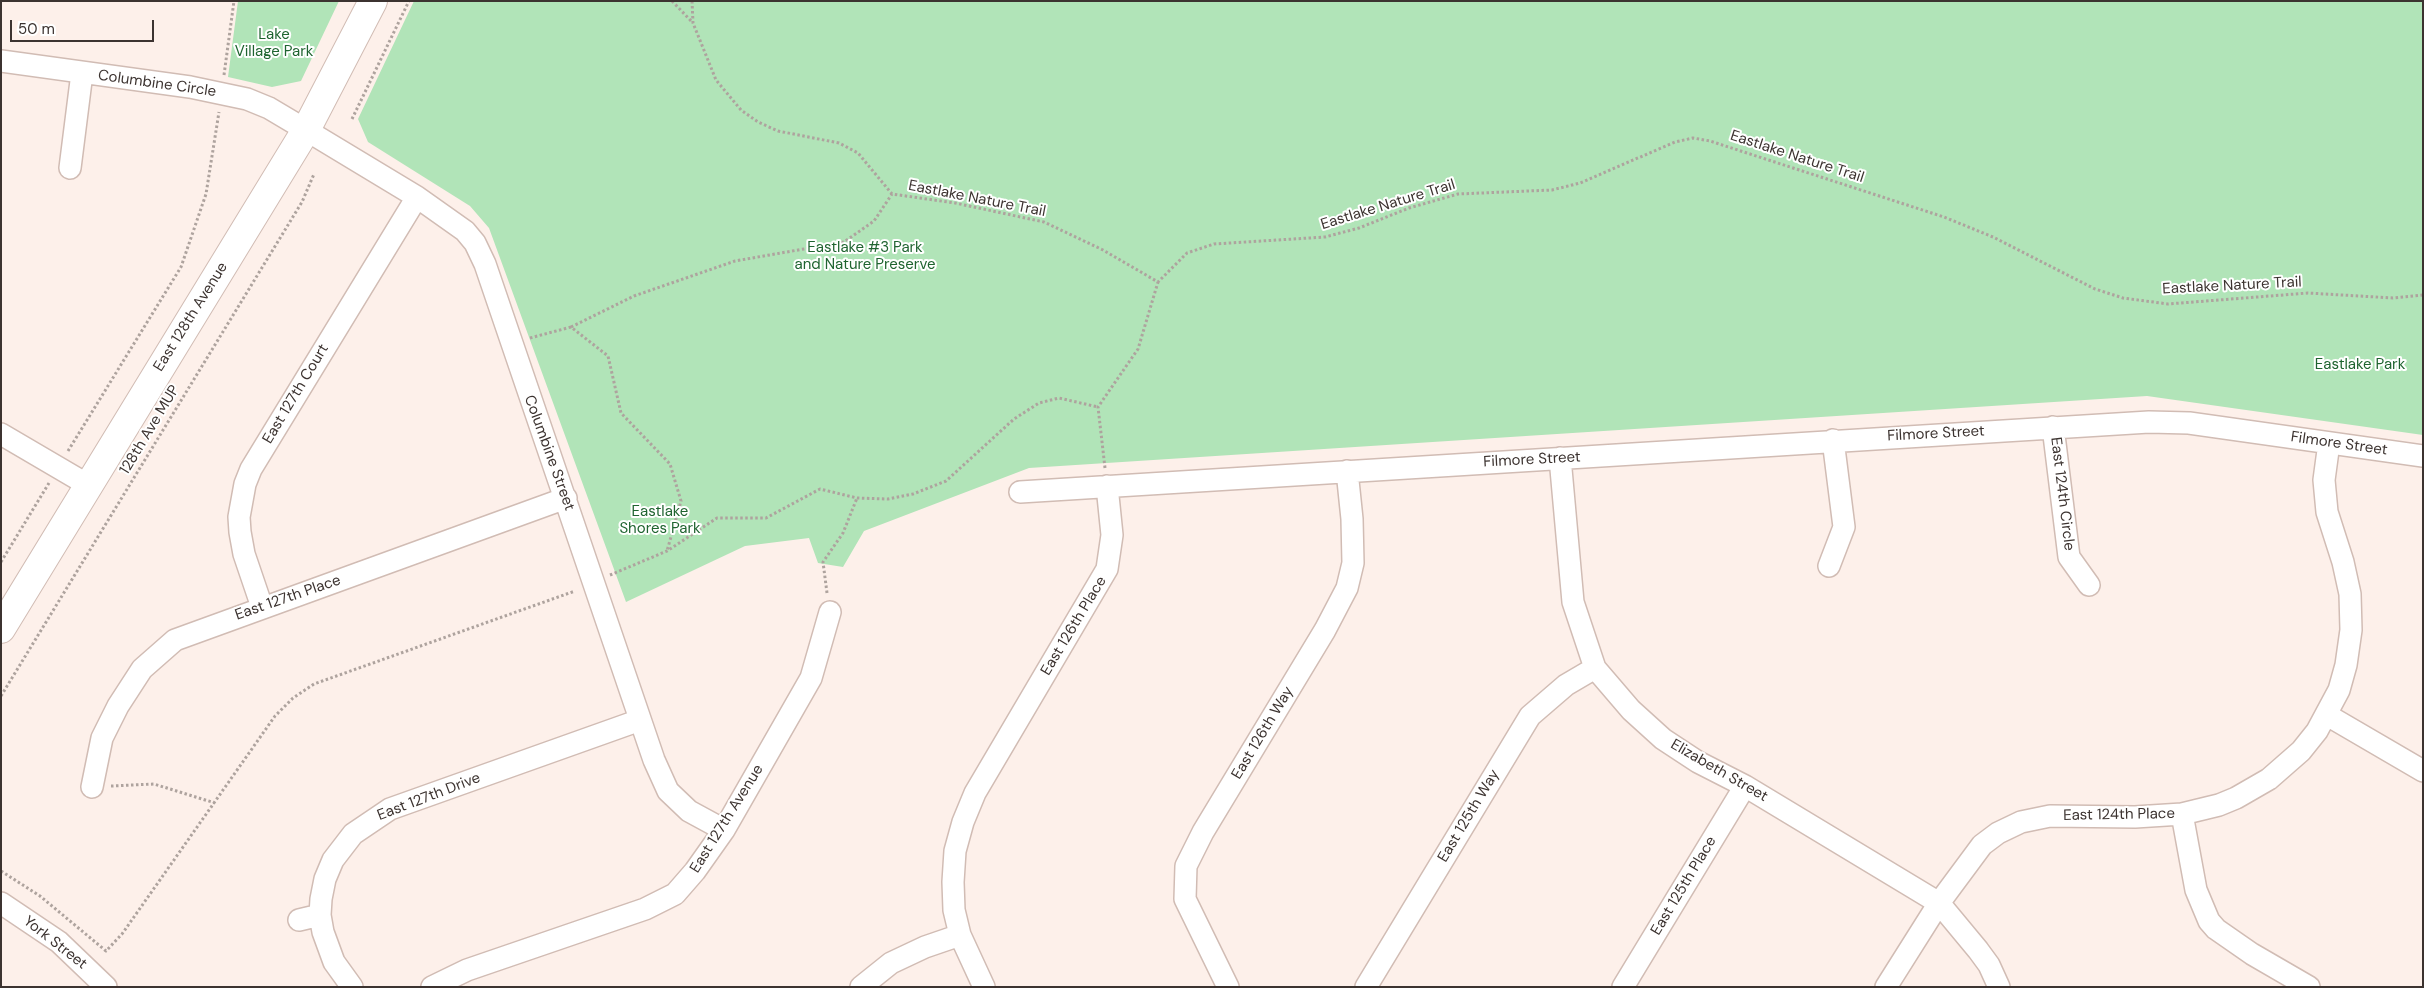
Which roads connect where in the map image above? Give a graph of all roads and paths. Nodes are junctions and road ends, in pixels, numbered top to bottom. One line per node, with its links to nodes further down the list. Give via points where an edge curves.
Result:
1 (234, 1): 9 (path)
2 (373, 1): 12 (main road, East 128th Avenue)
3 (409, 1): 11 (path)
4 (672, 1): 6 (path)
5 (692, 1): 6 (path, Eastlake Nature Trail)
6 (693, 23): 15 (path, Eastlake Nature Trail, via 716,80 741,110 778,130 839,143 858,153)
7 (1, 61): 8 (street, Columbine Circle)
8 (82, 73): 12 (street, Columbine Circle, via 230,95 269,108); 13 (street)
9 (224, 79)
10 (220, 108): 26 (path, via 206,194 181,267)
11 (352, 119)
12 (306, 130): 16 (street, Columbine Street); 31 (main road, East 128th Avenue)
13 (70, 168)
14 (314, 174): 45 (path, 128th Ave MUP, via 302,202)
15 (892, 194): 17 (path, Eastlake Nature Trail, via 955,203 1044,222 1103,250); 19 (path, via 874,221 844,242 735,261 634,296)
16 (417, 197): 20 (street, Columbine Street, via 465,231 475,243 485,264); 41 (street, East 127th Court, via 245,484 239,517 240,532)
17 (1158, 282): 18 (path, Eastlake Nature Trail, via 1187,253 1214,244 1325,237 1458,194 1552,190 1580,183 1676,142 1693,138 1944,217 1993,237 2095,289 2123,298 2168,304 2308,293 2393,298); 21 (path, via 1138,349)
18 (2423, 295)
19 (571, 327): 20 (path); 36 (path, via 608,356 622,413 670,464 681,501)
20 (510, 343): 34 (street, Columbine Street)
21 (1098, 407): 32 (path); 35 (path, via 1059,398 1039,402 1014,419 946,481 888,499)
22 (2053, 428): 24 (street, Filmore Street); 25 (street, Filmore Street, via 2169,422); 40 (street, East 124th Circle, via 2069,557)
23 (1, 434): 31 (street)
24 (1832, 440): 28 (street, Filmore Street); 38 (street, via 1844,527)
25 (2329, 443): 27 (street, Filmore Street); 46 (street, East 124th Place, via 2324,480 2327,512 2350,594 2351,630 2339,690)
26 (68, 452)
27 (2423, 456)
28 (1560, 458): 29 (street, Filmore Street); 44 (street, Elizabeth Street, via 1573,602)
29 (1347, 471): 32 (street); 65 (street, East 126th Way, via 1353,563 1347,588 1186,866 1184,882 1189,909)
30 (49, 483): 37 (path)
31 (88, 485): 43 (main road, East 128th Avenue)
32 (1107, 486): 33 (street); 59 (street, East 126th Place, via 1112,535 1107,568 975,793 963,822 953,882 954,910)
33 (1020, 492)
34 (566, 498): 39 (street, Columbine Street); 41 (street, East 127th Place)
35 (857, 498): 36 (path, via 820,489 766,518 717,518); 42 (path, via 843,533 822,562)
36 (666, 551): 39 (path)
37 (1, 562)
38 (1830, 566)
39 (594, 583): 47 (street, Columbine Street); 51 (path, via 314,684 275,716)
40 (2088, 585)
41 (262, 607): 50 (street, East 127th Place, via 175,640 142,669 102,738)
42 (830, 612): 53 (street, East 127th Avenue, via 811,678)
43 (1, 628)
44 (1595, 668): 49 (street, Elizabeth Street, via 1647,726 1698,762); 66 (street, East 125th Way, via 1561,689 1530,716)
45 (1, 696)
46 (2327, 715): 48 (street); 52 (street, East 124th Place, via 2301,751 2270,779 2236,798)
47 (640, 720): 53 (street, Columbine Street, via 668,791 690,810); 57 (street, East 127th Drive, via 390,809 374,818 353,834 332,860 325,879)
48 (2423, 771)
49 (1745, 786): 56 (street, Elizabeth Street); 67 (street, East 125th Place)
50 (92, 787): 51 (path, via 154,784)
51 (215, 803): 54 (path, via 122,934 106,951 40,896)
52 (2182, 814): 56 (street, East 124th Place, via 2050,816 2021,822 1982,845); 70 (street, via 2196,890 2209,921 2252,954)
53 (724, 830): 62 (street, East 127th Avenue, via 684,884 662,901 467,970)
54 (1, 871)
55 (1, 903): 60 (street, York Street, via 59,942)
56 (1940, 903): 68 (street, East 124th Place); 69 (street, via 1989,965)
57 (320, 915): 58 (street); 61 (street, East 127th Drive, via 334,962)
58 (299, 920)
59 (960, 935): 63 (street, via 892,963); 64 (street, East 126th Place)
60 (106, 987)
61 (352, 987)
62 (432, 987)
63 (861, 987)
64 (984, 987)
65 (1228, 987)
66 (1366, 987)
67 (1623, 987)
68 (1886, 987)
69 (1999, 987)
70 (2309, 987)

